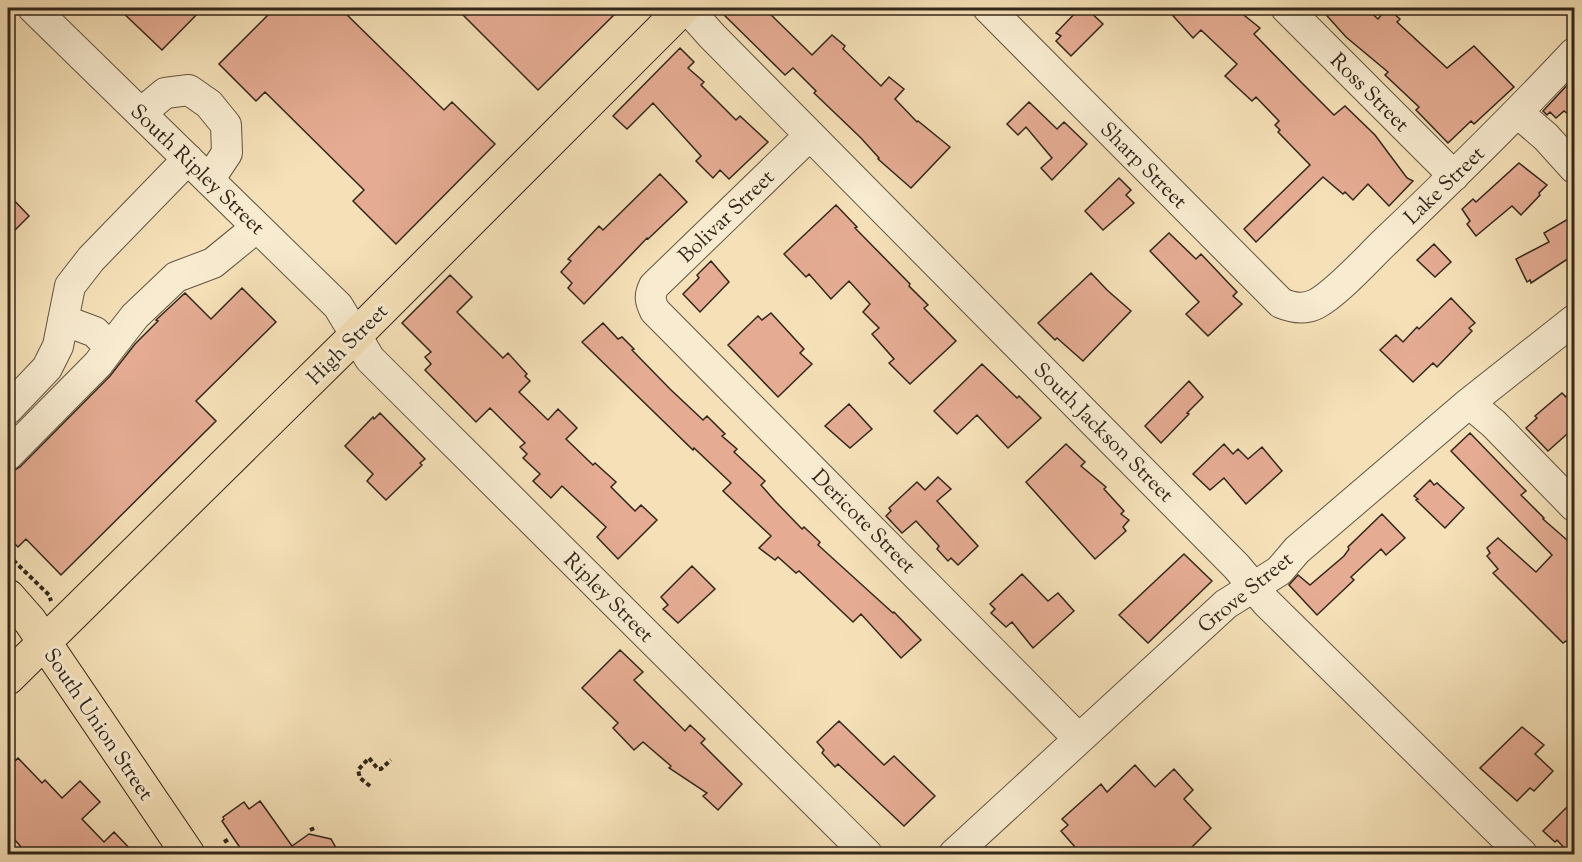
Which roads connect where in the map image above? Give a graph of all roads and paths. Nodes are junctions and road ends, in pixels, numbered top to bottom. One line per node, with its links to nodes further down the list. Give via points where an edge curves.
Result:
1 (33, 8): 6 (street, South Ripley Street)
2 (685, 8): 8 (street, South Jackson Street); 17 (main road, High Street)
3 (988, 8): 14 (street, Sharp Street, via 1281,303)
4 (1286, 8): 11 (street, Ross Street)
5 (1575, 53): 7 (street, Lake Street)
6 (141, 112): 10 (street, South Ripley Street); 10 (street, via 165,93 189,90 209,104 226,125 227,153)
7 (1518, 113): 9 (street); 11 (street, Lake Street)
8 (810, 135): 13 (street, Bolivar Street, via 654,286); 23 (street, South Jackson Street)
9 (1575, 168)
10 (199, 170): 12 (street, South Ripley Street); 15 (street, via 91,259 70,286)
11 (1454, 176): 14 (street, Lake Street, via 1340,284 1317,304)
12 (257, 226): 17 (street, South Ripley Street, via 338,306); 18 (street, via 213,263 176,277 135,316)
13 (651, 302): 27 (street, Dericote Street)
14 (1307, 307)
15 (63, 320): 18 (street, via 95,332); 20 (street, via 58,346 47,368)
16 (1575, 320): 19 (street, Grove Street)
17 (356, 335): 25 (main road, High Street); 35 (street, Ripley Street, via 370,359)
18 (110, 348): 21 (street)
19 (1469, 402): 22 (street); 23 (street, Grove Street, via 1297,550 1279,571)
20 (8, 409)
21 (8, 455)
22 (1575, 506)
23 (1253, 586): 27 (street, Grove Street, via 1226,604); 37 (street, South Jackson Street)
24 (8, 596): 25 (main road, South Union Street)
25 (43, 642): 26 (main road, High Street); 34 (main road, South Union Street)
26 (8, 678)
27 (1079, 739): 36 (street, Grove Street)
28 (391, 760): 29 (path, via 378,769 369,758 358,770)
29 (370, 786)
30 (317, 827): 31 (path)
31 (310, 830)
32 (229, 839): 33 (path)
33 (224, 842)
34 (188, 855)
35 (867, 855)
36 (954, 855)
37 (1522, 855)

